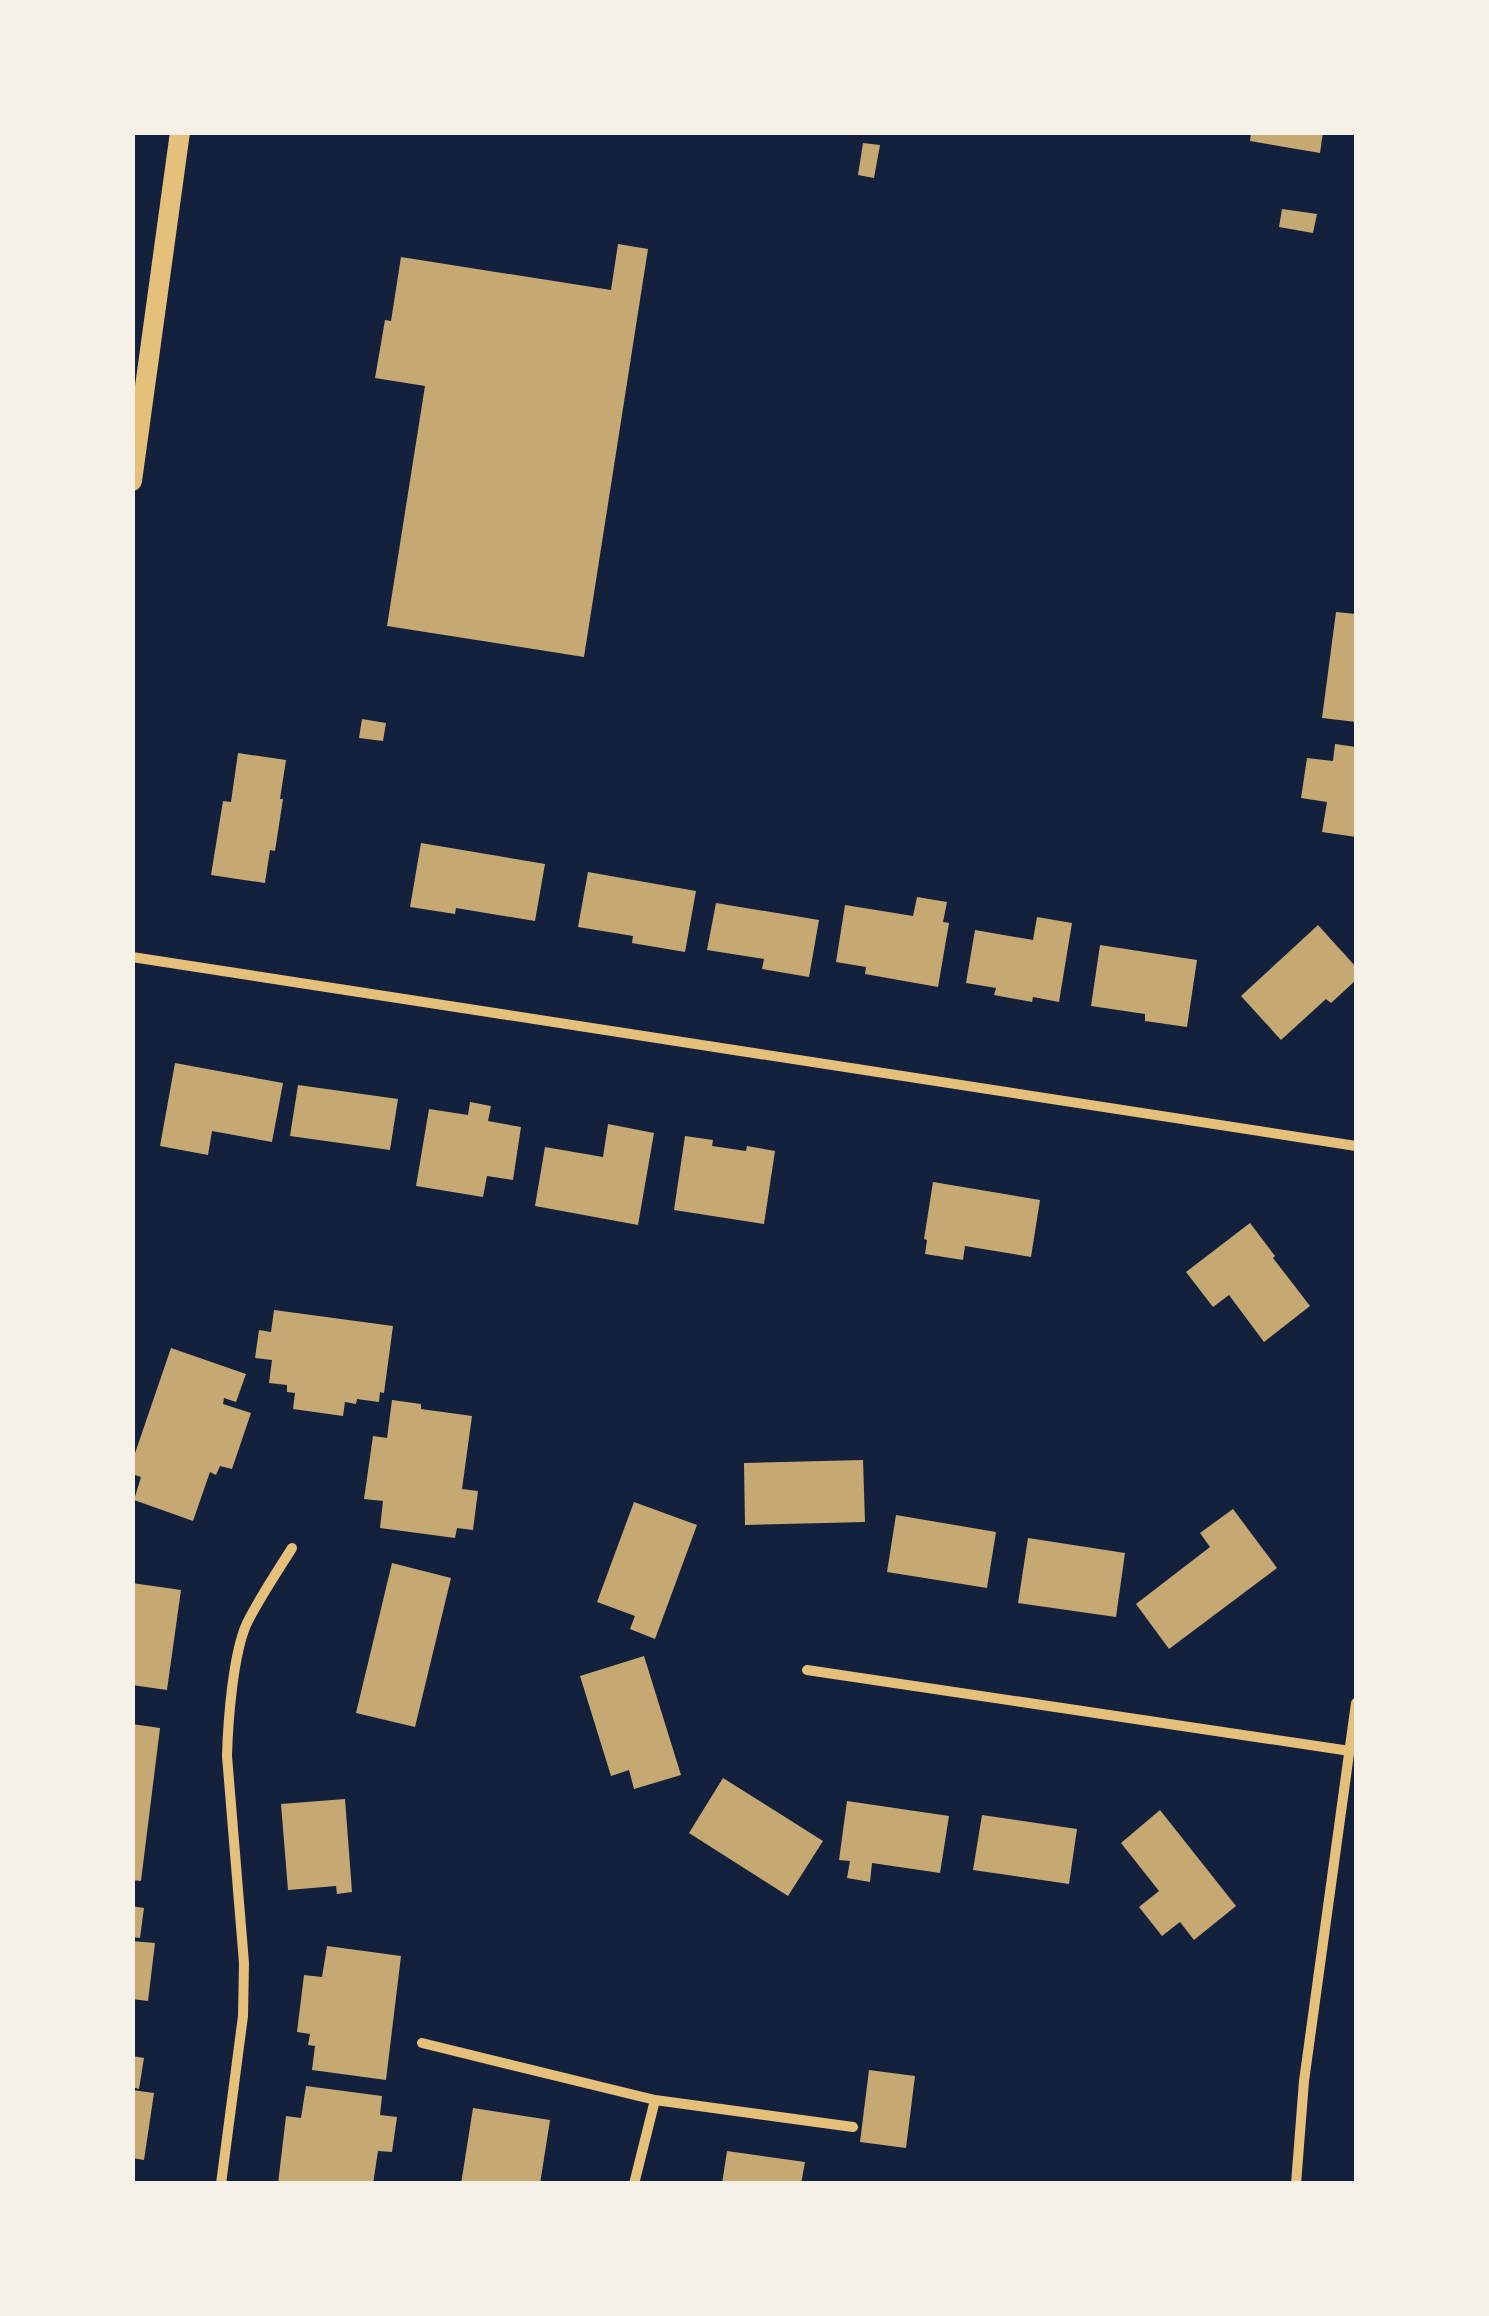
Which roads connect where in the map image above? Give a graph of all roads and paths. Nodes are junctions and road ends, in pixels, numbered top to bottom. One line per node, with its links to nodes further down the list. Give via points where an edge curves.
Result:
1 (180, 132): 2 (main road)
2 (132, 481)
3 (132, 957): 4 (street)
4 (1356, 1146)
5 (292, 1548): 12 (street, via 246,1625 228,1724 244,1963)
6 (807, 1670): 8 (street)
7 (1356, 1702): 8 (street)
8 (1350, 1750): 14 (street)
9 (422, 2043): 10 (street)
10 (656, 2100): 11 (street); 13 (street)
11 (853, 2127)
12 (222, 2184)
13 (634, 2184)
14 (1296, 2184)

